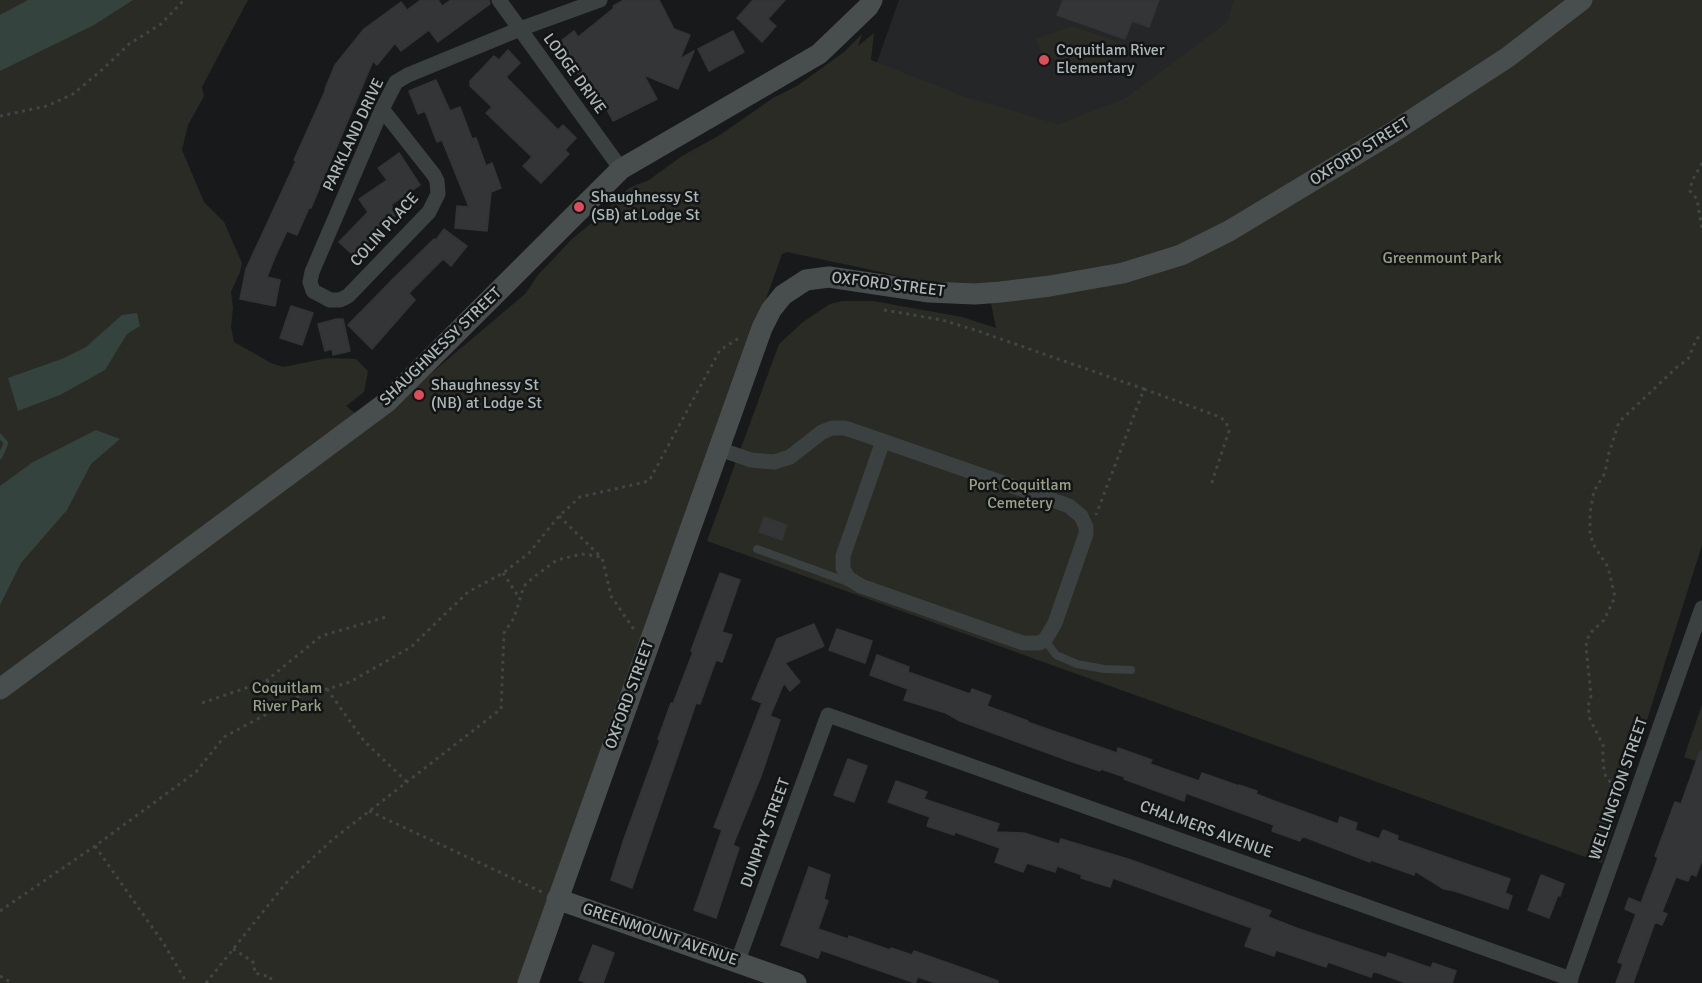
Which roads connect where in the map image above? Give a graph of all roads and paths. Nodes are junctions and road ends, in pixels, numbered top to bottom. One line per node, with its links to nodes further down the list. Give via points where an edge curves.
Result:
1 (184, 0): 8 (path, via 161,24 129,44 73,94 47,106)
2 (499, 0): 6 (street, LODGE DRIVE)
3 (600, 0): 6 (street, PARKLAND DRIVE)
4 (872, 0): 10 (street, SHAUGHNESSY STREET, via 819,54)
5 (1582, 0): 14 (street, OXFORD STREET, via 1516,51 1390,134 1229,231 1181,255 1092,279 975,294 814,278 783,295)
6 (520, 29): 7 (street, PARKLAND DRIVE, via 400,79); 10 (street, LODGE DRIVE)
7 (382, 109): 12 (street, PARKLAND DRIVE); 12 (street, COLIN PLACE, via 434,175 438,188 435,201 429,212 348,296 330,300 314,291 310,282)
8 (0, 116)
9 (1702, 163): 11 (path, via 1690,191 1697,199)
10 (621, 169): 34 (street, SHAUGHNESSY STREET, via 386,404)
11 (1702, 228)
12 (312, 272)
13 (884, 310): 16 (path, via 975,330)
14 (766, 320): 18 (street, OXFORD STREET); 20 (path, via 720,350 649,481 580,497)
15 (1702, 333): 40 (path, via 1688,359 1619,422 1590,513 1593,544 1608,567 1616,597 1604,620 1589,634 1586,646 1589,713 1603,745 1606,777 1616,786)
16 (1144, 389): 19 (path, via 1226,422 1230,431); 21 (path, via 1098,514)
17 (883, 441): 18 (street, via 832,428 818,434 790,457 767,463); 21 (street, via 1061,503 1077,511); 25 (street, via 843,556 845,573)
18 (719, 449): 30 (street, OXFORD STREET)
19 (1211, 484)
20 (560, 516): 23 (path); 24 (path, via 529,553)
21 (1084, 521): 31 (street, via 1083,544 1055,624)
22 (757, 549): 25 (lane)
23 (602, 558): 26 (path, via 582,554 556,560 524,586); 30 (path, via 610,596 636,632)
24 (503, 573): 26 (path); 35 (path, via 468,592 411,647 350,681)
25 (861, 586): 31 (street, via 1023,643)
26 (520, 599): 39 (path, via 504,633 501,709)
27 (1702, 608): 29 (street, WELLINGTON STREET)
28 (386, 617): 33 (path, via 321,636)
29 (1699, 628): 40 (street, WELLINGTON STREET)
30 (651, 637): 43 (street, OXFORD STREET)
31 (1045, 640): 32 (lane, via 1056,655 1077,664)
32 (1131, 670)
33 (266, 681): 36 (path); 37 (path)
34 (0, 689)
35 (327, 689): 36 (path); 39 (path, via 364,741)
36 (308, 692): 42 (path, via 224,737 196,772)
37 (202, 703)
38 (828, 715): 46 (street, DUNPHY STREET); 48 (street, CHALMERS AVENUE)
39 (407, 782): 41 (path)
40 (1640, 782): 48 (street, WELLINGTON STREET)
41 (369, 811): 43 (path); 45 (path, via 286,883)
42 (95, 846): 44 (path); 50 (path)
43 (557, 899): 46 (street, GREENMOUNT AVENUE); 53 (street, OXFORD STREET)
44 (0, 911)
45 (232, 949): 51 (path); 52 (path, via 252,961 255,973 271,977)
46 (737, 963): 54 (street, GREENMOUNT AVENUE)
47 (0, 976): 49 (path)
48 (1570, 981)
49 (12, 983)
50 (187, 983)
51 (206, 983)
52 (270, 983)
53 (528, 983)
54 (796, 983)

